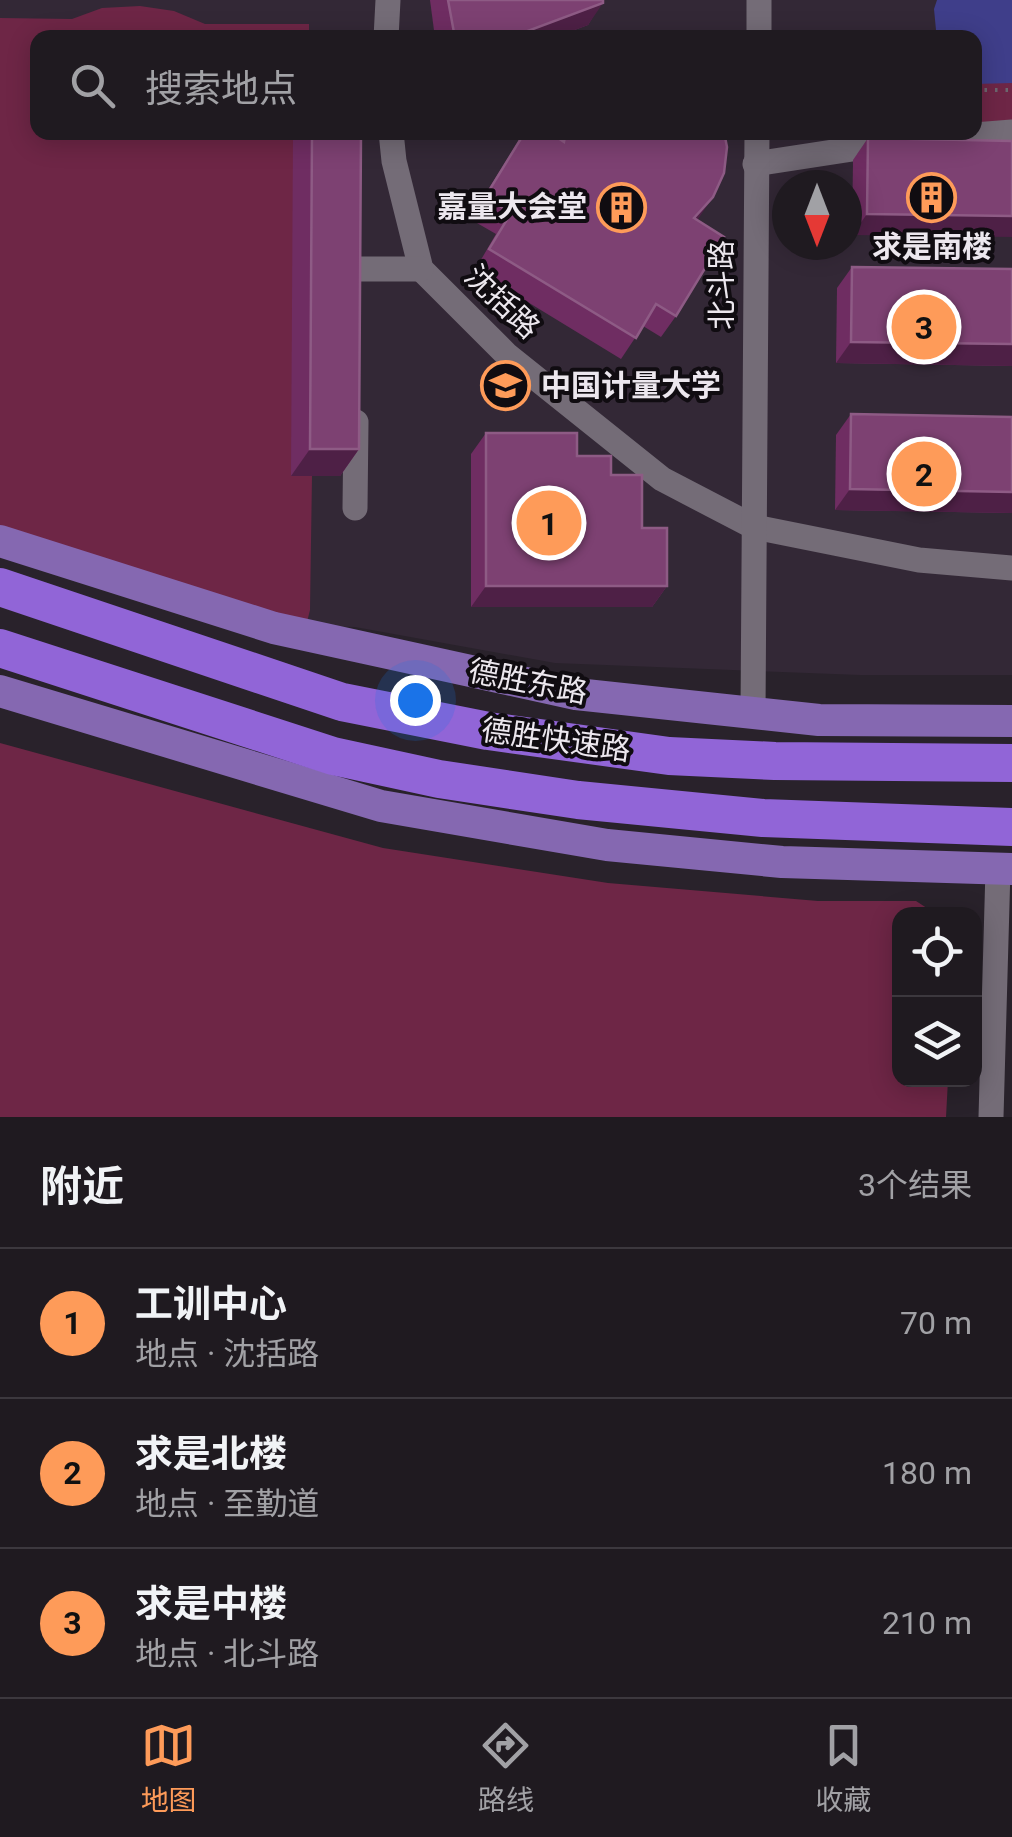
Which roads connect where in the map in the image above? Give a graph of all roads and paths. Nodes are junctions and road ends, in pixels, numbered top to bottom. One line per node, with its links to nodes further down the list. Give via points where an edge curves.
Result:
1 (388, 0): 3 (street)
2 (759, 0): 4 (street)
3 (386, 30)
4 (759, 30)
5 (982, 90): 6 (path)
6 (1012, 90)
7 (1012, 132): 8 (street)
8 (982, 134)
9 (392, 140): 14 (street, 沈括路)
10 (756, 140): 12 (street, 北斗路)
11 (911, 140): 12 (street)
12 (755, 164): 17 (street, 北斗路)
13 (356, 269): 14 (street)
14 (421, 269): 17 (street, 沈括路, via 508,355 662,479)
15 (356, 388): 16 (street)
16 (356, 508)
17 (754, 526): 19 (street, 沈括路, via 919,560); 23 (street, 北斗路)
18 (0, 541): 23 (main road, 德胜东路, via 274,628 576,694)
19 (1012, 568)
20 (0, 587): 25 (highway, 德胜快速路, via 342,702 488,730 669,756)
21 (0, 648): 26 (highway, 德胜快速路, via 334,756 439,779 763,818)
22 (0, 691): 27 (main road, via 381,806 626,847 782,862)
23 (753, 713): 24 (main road, 德胜东路)
24 (1012, 721)
25 (1012, 762)
26 (1012, 827)
27 (1005, 869): 28 (street)
28 (991, 1117)

